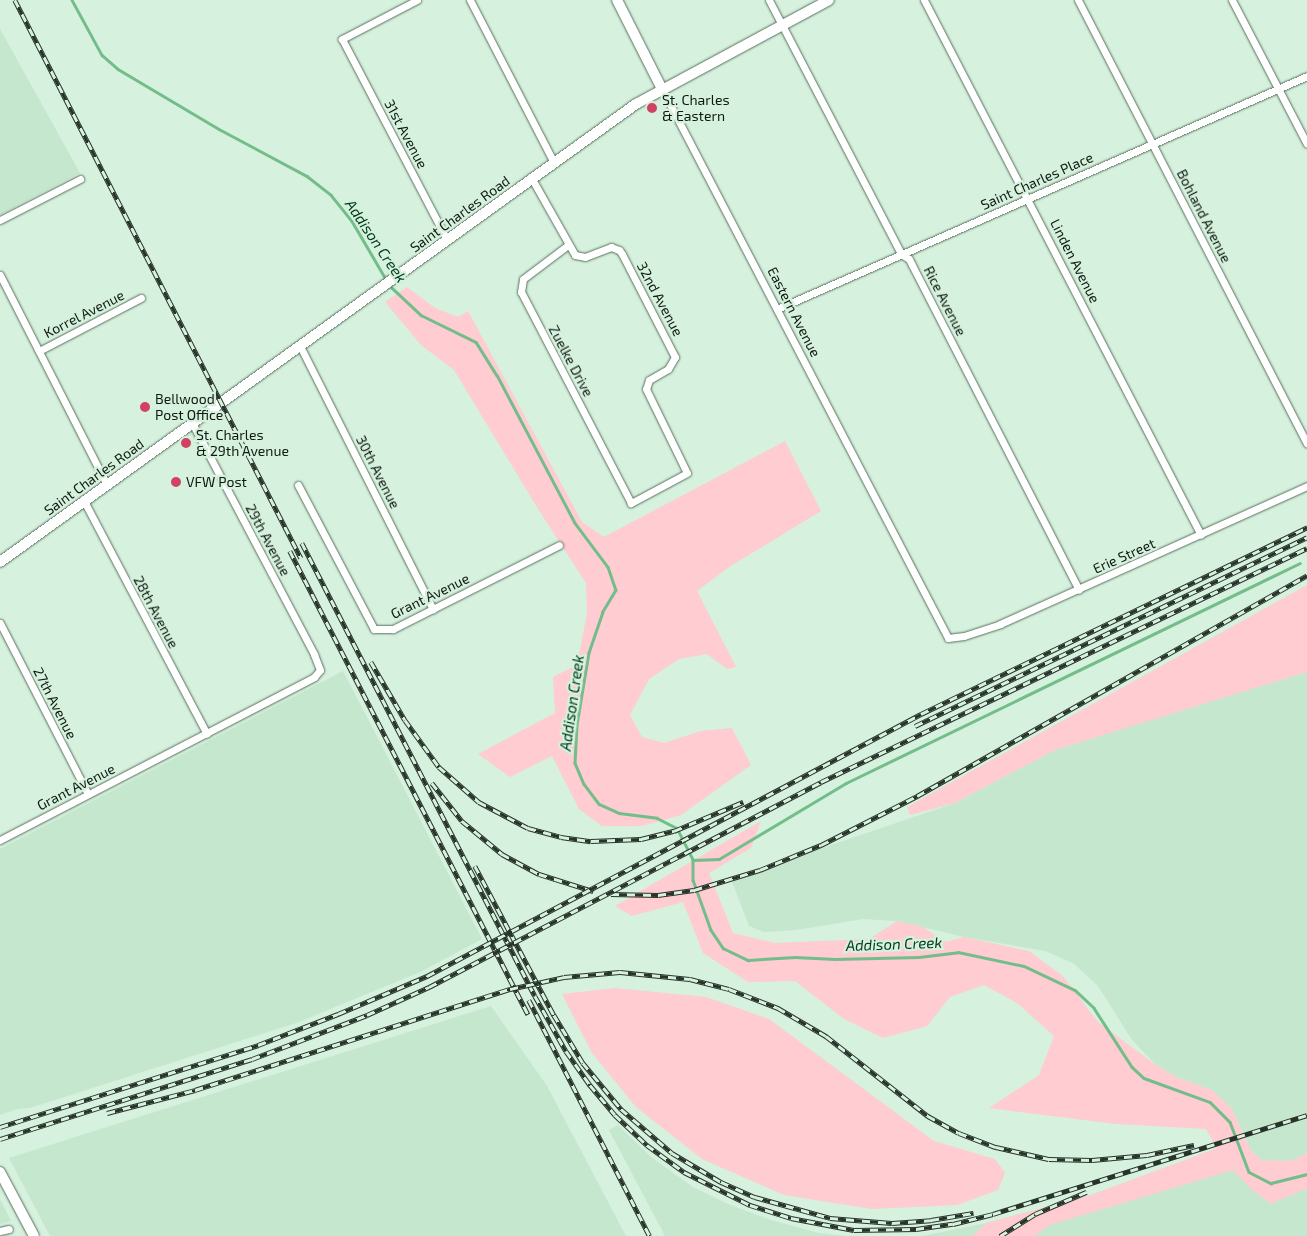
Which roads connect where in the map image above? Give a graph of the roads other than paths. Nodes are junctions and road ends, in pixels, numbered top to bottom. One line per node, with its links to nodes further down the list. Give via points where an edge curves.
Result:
1 (416, 0): 20 (street, 31st Avenue, via 342,39)
2 (470, 0): 15 (street)
3 (617, 0): 11 (main road, Eastern Avenue)
4 (769, 0): 9 (street, Rice Avenue)
5 (829, 0): 9 (main road, Saint Charles Road)
6 (924, 0): 18 (street, Linden Avenue)
7 (1078, 0): 13 (street, Bohland Avenue)
8 (1232, 0): 12 (street)
9 (782, 25): 11 (main road, Saint Charles Road); 22 (street, Rice Avenue)
10 (1307, 76): 12 (street, Saint Charles Place)
11 (662, 89): 15 (main road, Saint Charles Road); 25 (street, Eastern Avenue)
12 (1279, 89): 13 (street, Saint Charles Place); 14 (street)
13 (1153, 144): 18 (street, Saint Charles Place); 29 (street, Bohland Avenue)
14 (1307, 144)
15 (554, 163): 17 (main road, Saint Charles Road)
16 (80, 179): 19 (street)
17 (532, 179): 20 (main road, Saint Charles Road); 21 (street)
18 (1029, 200): 22 (street, Saint Charles Place); 35 (street, Linden Avenue)
19 (0, 220)
20 (447, 240): 26 (main road, Saint Charles Road)
21 (568, 245): 34 (street, Zuelke Drive, via 523,279 521,292); 34 (street, 32nd Avenue, via 575,256 581,258 606,248 615,248 622,254 675,357 668,369 648,380 646,389 687,473)
22 (901, 254): 25 (street, Saint Charles Place); 38 (street, Rice Avenue, via 909,259)
23 (0, 275): 27 (street)
24 (141, 298): 27 (street, Korrel Avenue)
25 (777, 309): 41 (street, Eastern Avenue)
26 (300, 346): 28 (main road, Saint Charles Road); 39 (street, 30th Avenue)
27 (39, 351): 30 (street)
28 (192, 423): 30 (main road, Saint Charles Road); 42 (street, 29th Avenue)
29 (1307, 443)
30 (106, 485): 33 (main road, Saint Charles Road)
31 (298, 485): 39 (street, Grant Avenue, via 374,628 393,629)
32 (1307, 486): 35 (street, Erie Street)
33 (84, 501): 37 (main road, Saint Charles Road); 43 (street, 28th Avenue)
34 (631, 503)
35 (1201, 535): 38 (street, Erie Street)
36 (559, 545): 39 (street, Grant Avenue)
37 (0, 562)
38 (1079, 590): 41 (street, Erie Street, via 1000,624)
39 (433, 609)
40 (0, 623): 44 (street, 27th Avenue)
41 (948, 638)
42 (320, 670): 43 (street, Grant Avenue, via 314,677)
43 (207, 734): 44 (street, Grant Avenue)
44 (88, 794): 45 (street, Grant Avenue)
45 (0, 840)
46 (0, 1172): 49 (main road)
47 (8, 1229): 48 (street)
48 (0, 1232)
49 (34, 1236)

